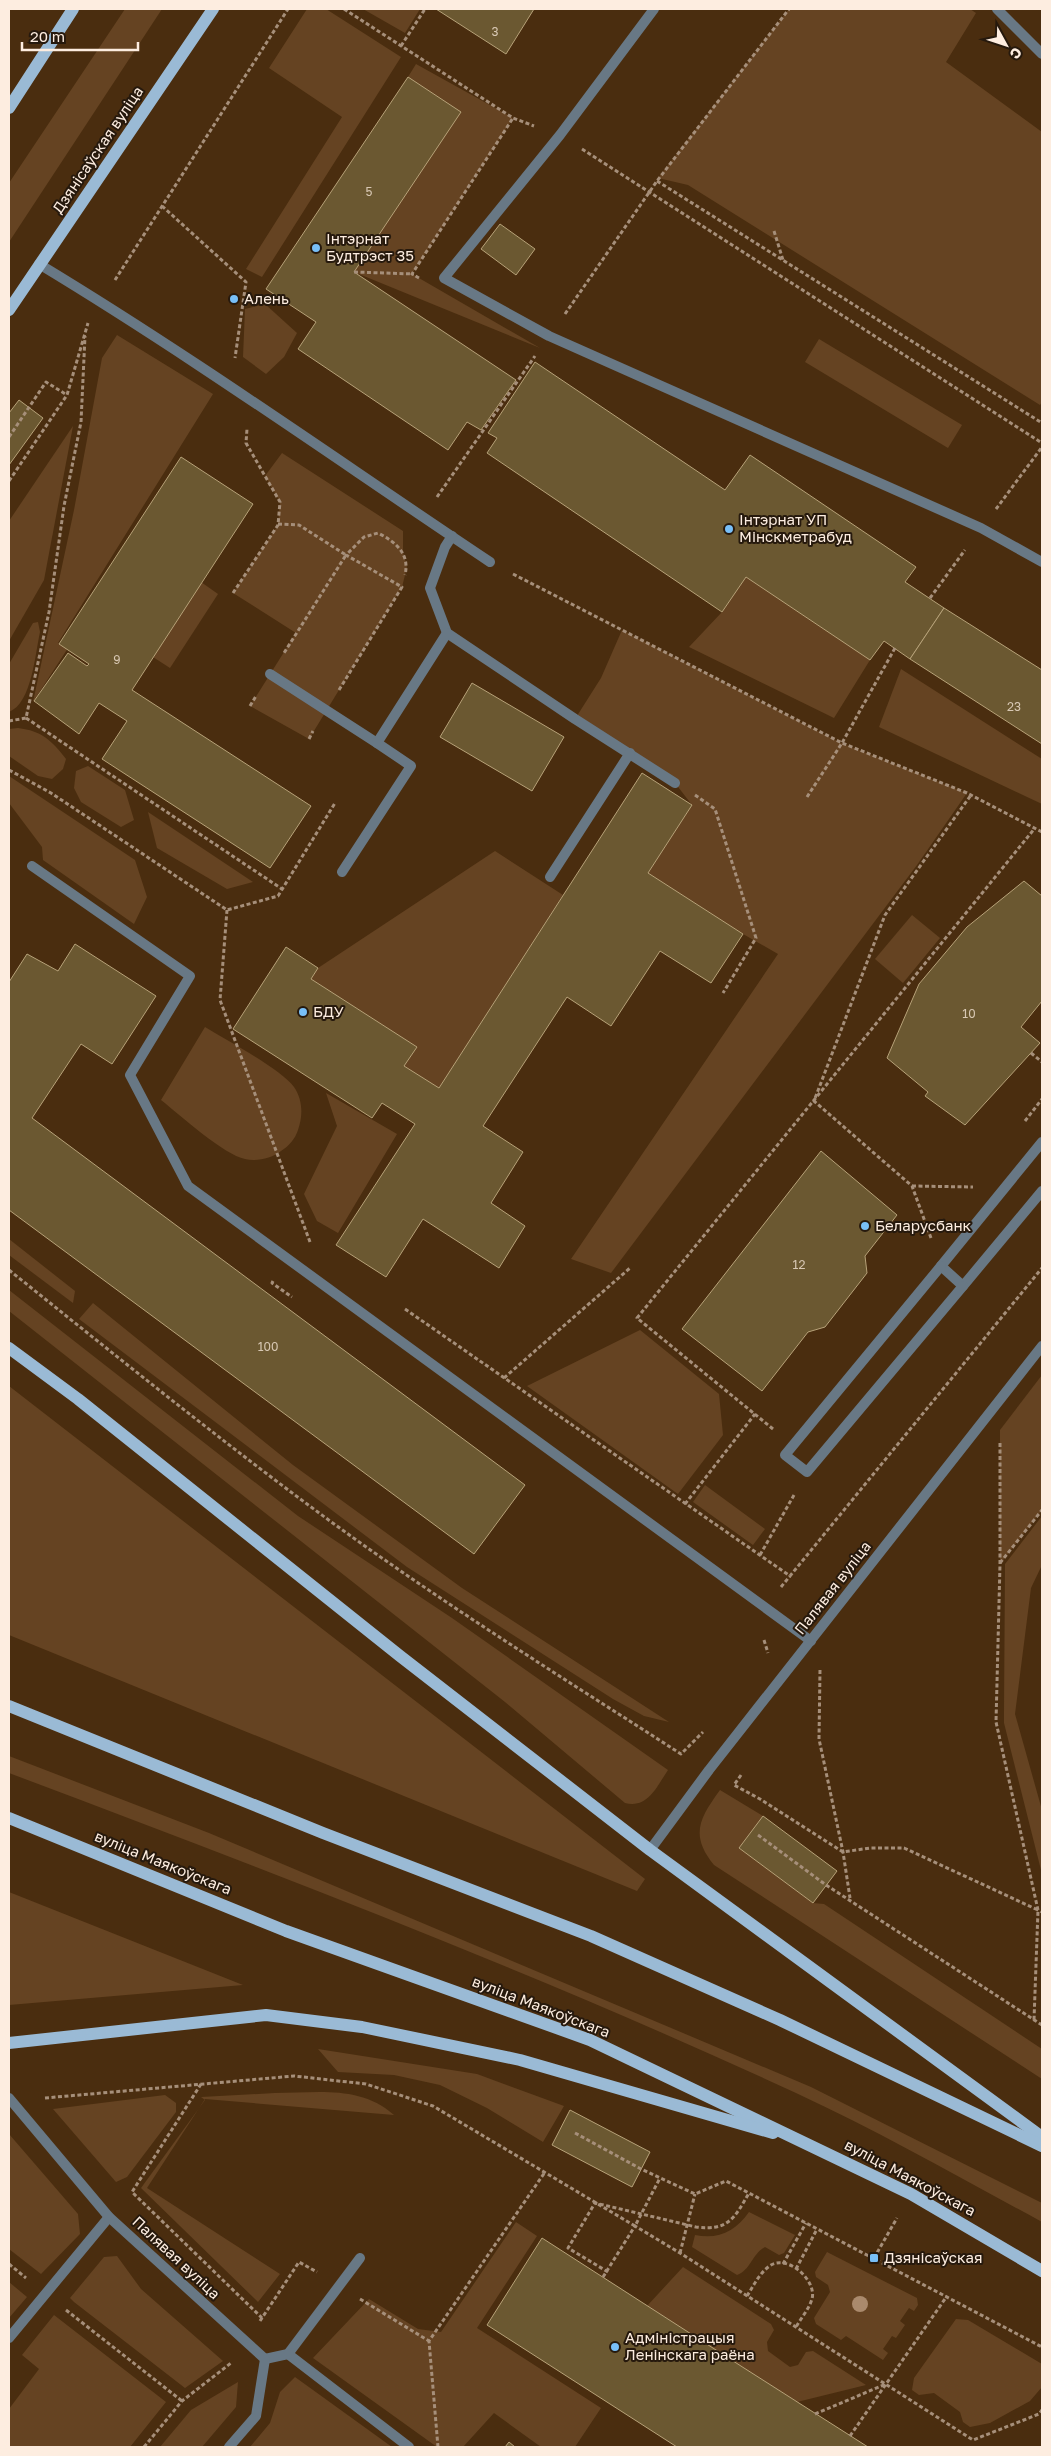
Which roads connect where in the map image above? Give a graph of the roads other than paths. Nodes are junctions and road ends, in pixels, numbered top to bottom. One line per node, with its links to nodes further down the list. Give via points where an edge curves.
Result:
1 (73, 9): 6 (main road)
2 (214, 9): 7 (main road, Дзянісаўская вуліца)
3 (654, 9): 11 (street, via 560,135 444,278 550,336 981,528)
4 (997, 9): 5 (street)
5 (1042, 54)
6 (9, 108)
7 (39, 264): 8 (main road, Дзянісаўская вуліца); 9 (street, via 100,301)
8 (9, 310)
9 (452, 536): 10 (street); 12 (street, via 430,588)
10 (490, 562)
11 (1042, 562)
12 (447, 633): 14 (street); 15 (street, via 575,720)
13 (270, 674): 14 (street)
14 (377, 743): 18 (street, via 411,766)
15 (630, 753): 16 (street); 19 (street)
16 (675, 783)
17 (32, 866): 26 (street, via 190,976 130,1075 188,1186)
18 (342, 872)
19 (550, 877)
20 (1042, 1142): 22 (street)
21 (1042, 1190): 23 (street)
22 (941, 1266): 23 (street); 23 (street, via 785,1455 807,1472)
23 (963, 1286)
24 (1042, 1346): 26 (street, Палявая вуліца)
25 (9, 1348): 29 (main road)
26 (811, 1641): 29 (street, Палявая вуліца)
27 (9, 1706): 34 (main road, via 323,1833 591,1936 780,2020)
28 (9, 1818): 33 (main road, вуліца Маякоўскага, via 286,1931 590,2040)
29 (650, 1850): 32 (main road)
30 (9, 2043): 33 (main road, via 266,2015 362,2027 520,2060)
31 (9, 2098): 35 (street, Палявая вуліца)
32 (1042, 2137)
33 (811, 2144): 37 (main road, вуліца Маякоўскага, via 911,2194)
34 (1042, 2146)
35 (109, 2217): 38 (street); 40 (street, Палявая вуліца)
36 (360, 2258): 39 (street)
37 (1042, 2271)
38 (9, 2338)
39 (288, 2354): 40 (street); 42 (street)
40 (265, 2359): 41 (street, via 256,2416)
41 (229, 2447)
42 (409, 2447)

